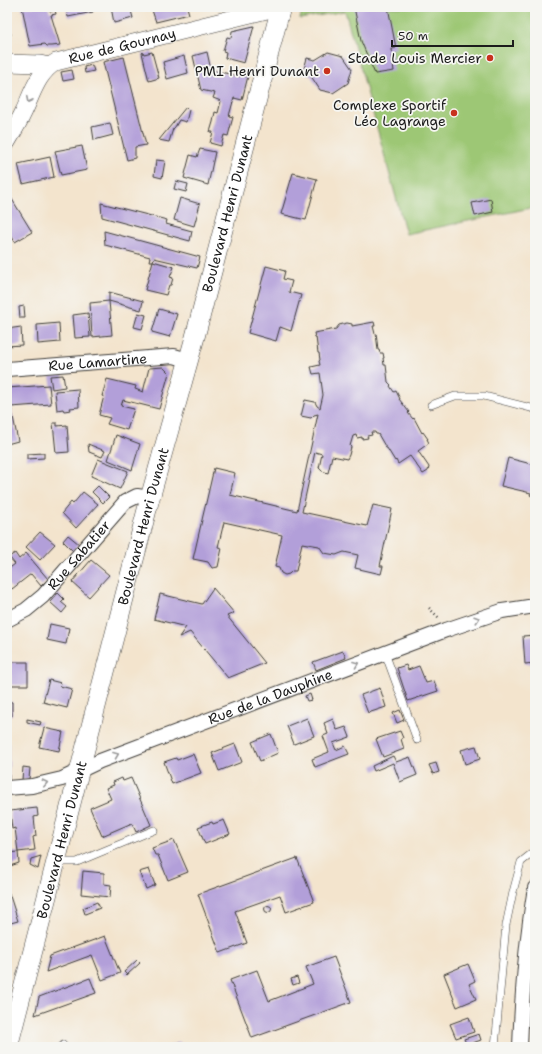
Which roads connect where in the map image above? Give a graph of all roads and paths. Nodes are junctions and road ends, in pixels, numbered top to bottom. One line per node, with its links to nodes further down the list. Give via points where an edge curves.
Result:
1 (281, 8): 3 (street, Rue de Gournay, via 66,59); 5 (main road, Boulevard Henri Dunant)
2 (7, 64): 3 (street)
3 (49, 66): 4 (street, one-way to 4)
4 (7, 142)
5 (188, 360): 6 (street, Rue Lamartine, via 174,356); 9 (main road, Boulevard Henri Dunant)
6 (7, 369)
7 (431, 405): 8 (lane, via 455,396 484,396)
8 (535, 409)
9 (150, 498): 11 (street, Rue Sabatier, via 136,496 126,502 43,596 26,610); 14 (main road, Boulevard Henri Dunant)
10 (535, 606): 12 (street, Rue de la Dauphine, one-way to 10, via 482,618)
11 (7, 620)
12 (385, 653): 13 (lane); 14 (street, Rue de la Dauphine, one-way to 12)
13 (417, 740)
14 (80, 770): 15 (street, Rue de la Dauphine, one-way to 14, via 32,786 62,779); 18 (main road, Boulevard Henri Dunant)
15 (7, 788)
16 (154, 830): 18 (lane, via 76,862)
17 (535, 851): 22 (lane, via 521,862 512,892 506,925)
18 (56, 862): 20 (main road, Boulevard Henri Dunant)
19 (535, 888): 23 (street, via 524,966)
20 (10, 1027): 21 (main road, Boulevard Henri Dunant)
21 (8, 1047)
22 (495, 1047)
23 (520, 1047)

